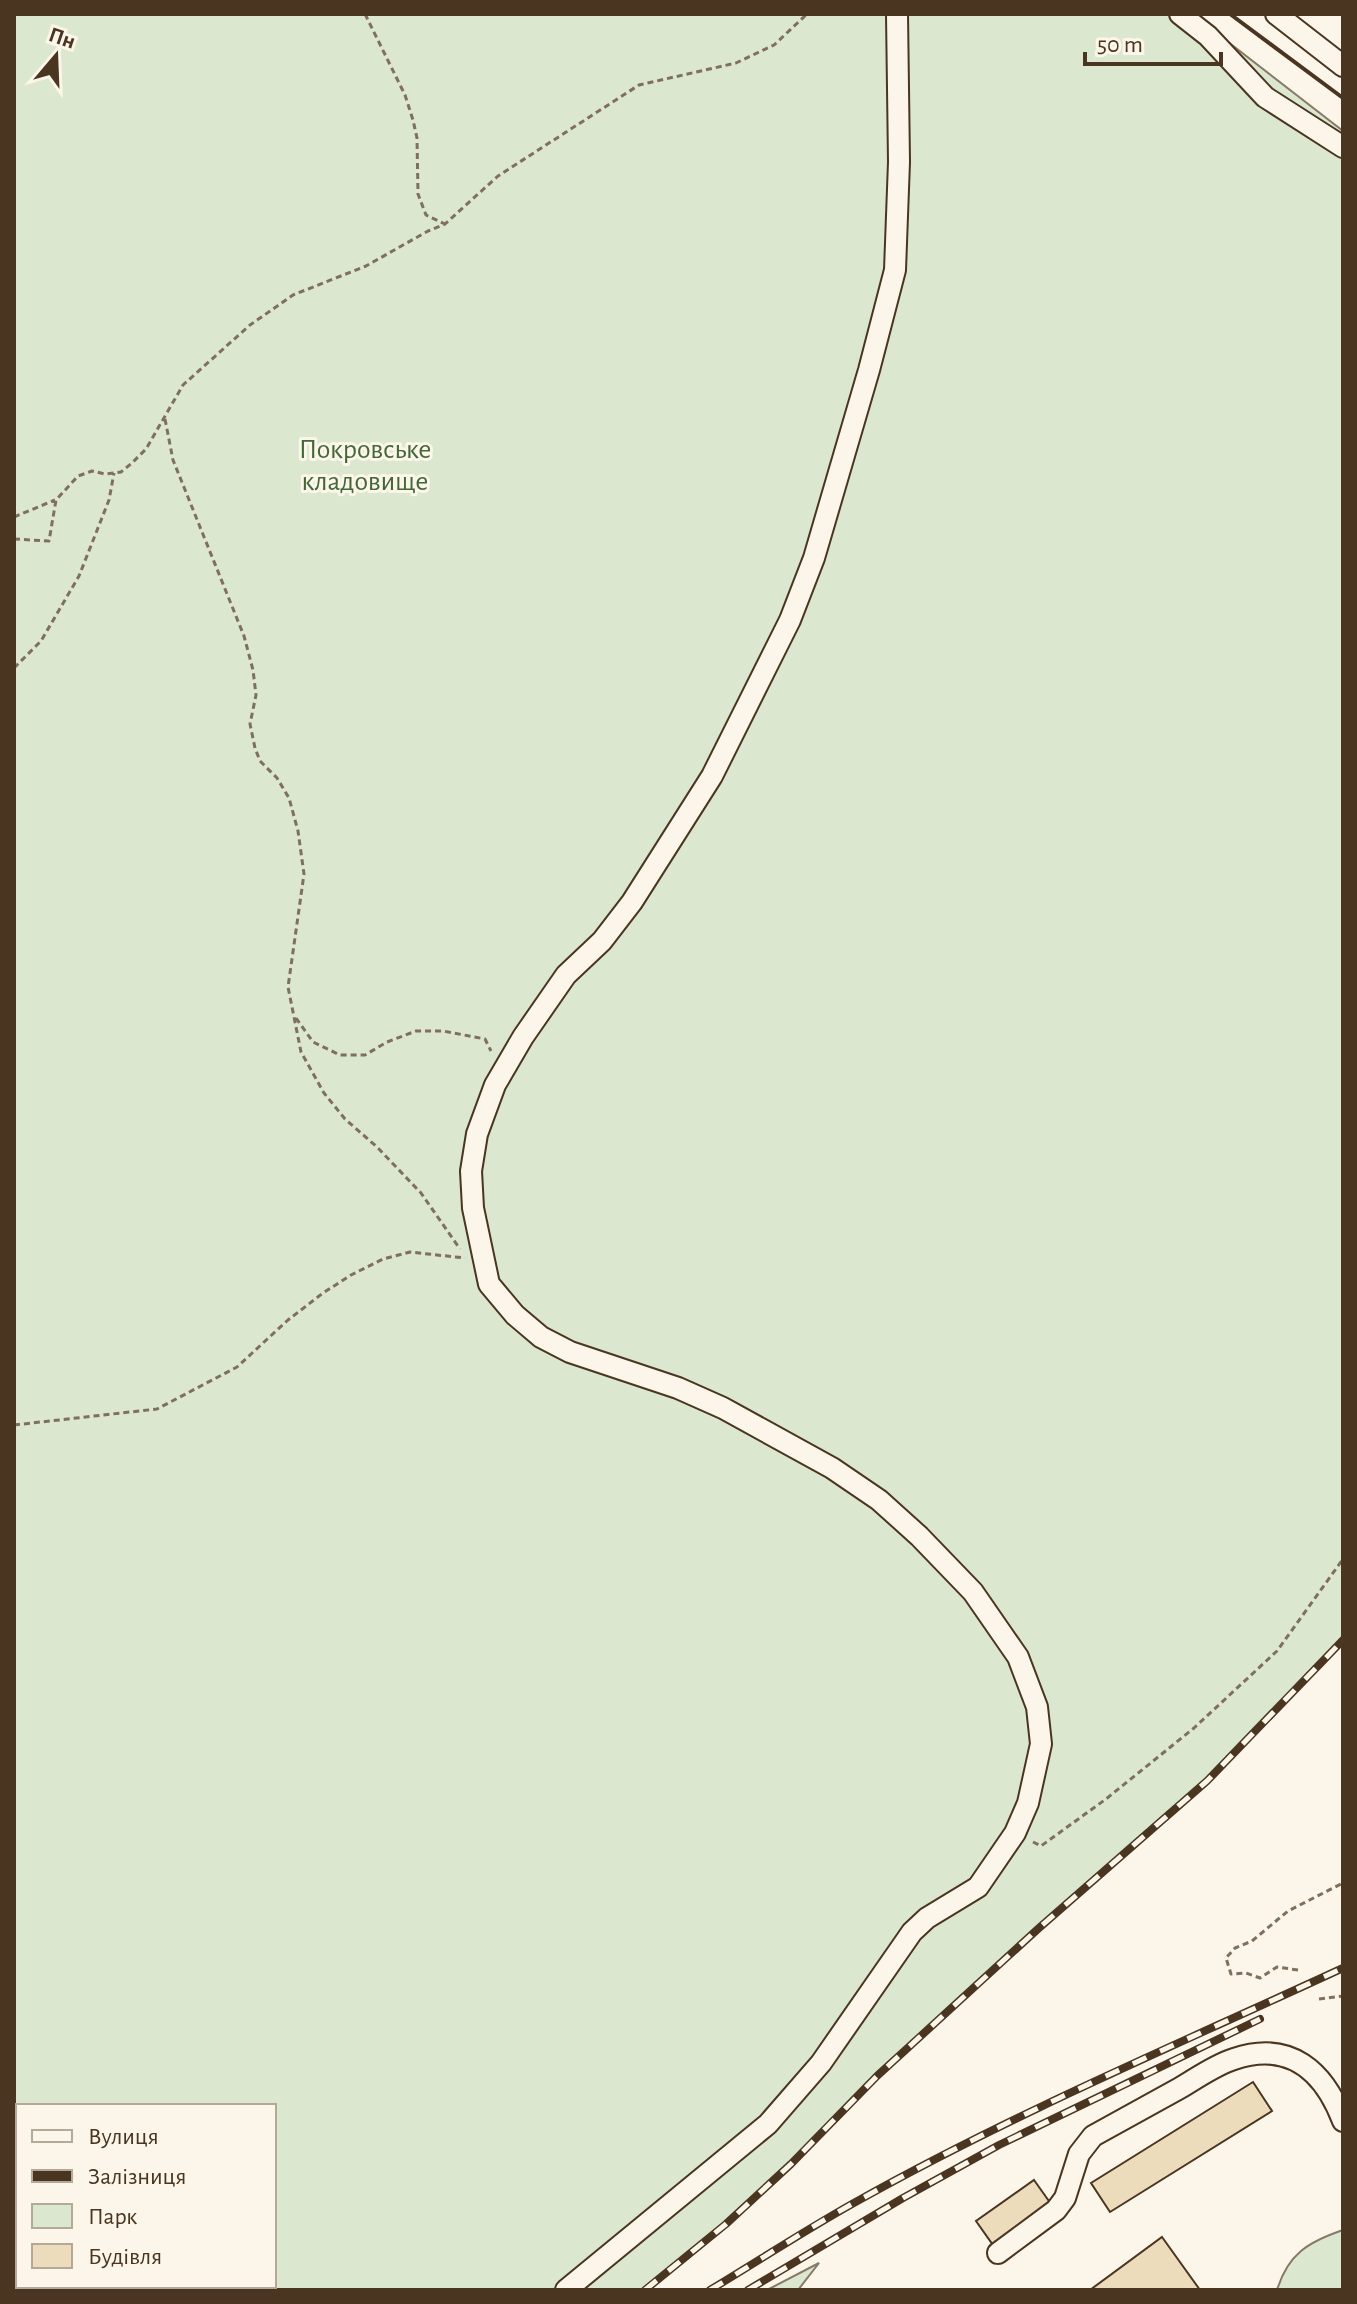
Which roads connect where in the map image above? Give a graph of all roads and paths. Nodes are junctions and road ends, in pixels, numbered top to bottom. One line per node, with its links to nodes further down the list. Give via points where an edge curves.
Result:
1 (365, 14): 8 (path, via 413,120 418,194 426,215)
2 (807, 14): 8 (path, via 774,45 736,63 639,85 498,176)
3 (897, 14): 16 (street, via 895,270 814,558 790,620 712,776 632,902 566,975)
4 (1180, 14): 7 (street, via 1265,97)
5 (1276, 14): 6 (street)
6 (1343, 66)
7 (1343, 147)
8 (445, 224): 9 (path, via 366,266 293,295 261,317 183,385)
9 (165, 419): 10 (path, via 146,449); 15 (path, via 173,460 244,636 256,695 250,724 255,748 289,798 298,831 304,874 288,987)
10 (114, 473): 11 (path, via 78,476); 14 (path, via 79,576 41,641)
11 (56, 500): 12 (path); 13 (path, via 49,541)
12 (14, 517)
13 (14, 539)
14 (14, 668)
15 (294, 1015): 16 (path, via 313,1042 340,1055 365,1055 416,1031 485,1039 494,1057); 17 (path, via 301,1052 324,1093 421,1193 467,1258 410,1252 373,1264 323,1293 237,1367 157,1409)
16 (495, 1085): 19 (street, via 477,1134 471,1171 489,1284 541,1337 690,1393 832,1468 879,1500 973,1592 1018,1657 1037,1707 1041,1744 1028,1803)
17 (14, 1425)
18 (1343, 1559): 19 (path, via 1277,1651 1194,1728 1041,1846)
19 (1015, 1833): 26 (street, via 978,1887 912,1932 821,2063 768,2124)
20 (1343, 1883): 21 (path, via 1288,1911 1226,1958 1231,1974 1260,1978 1277,1967)
21 (1298, 1970)
22 (1343, 1996): 23 (path)
23 (1319, 1999)
24 (1343, 2121): 25 (street, via 1322,2081 1297,2060 1269,2053 1231,2060 1093,2136 1079,2154 1056,2210)
25 (998, 2253)
26 (566, 2290)

